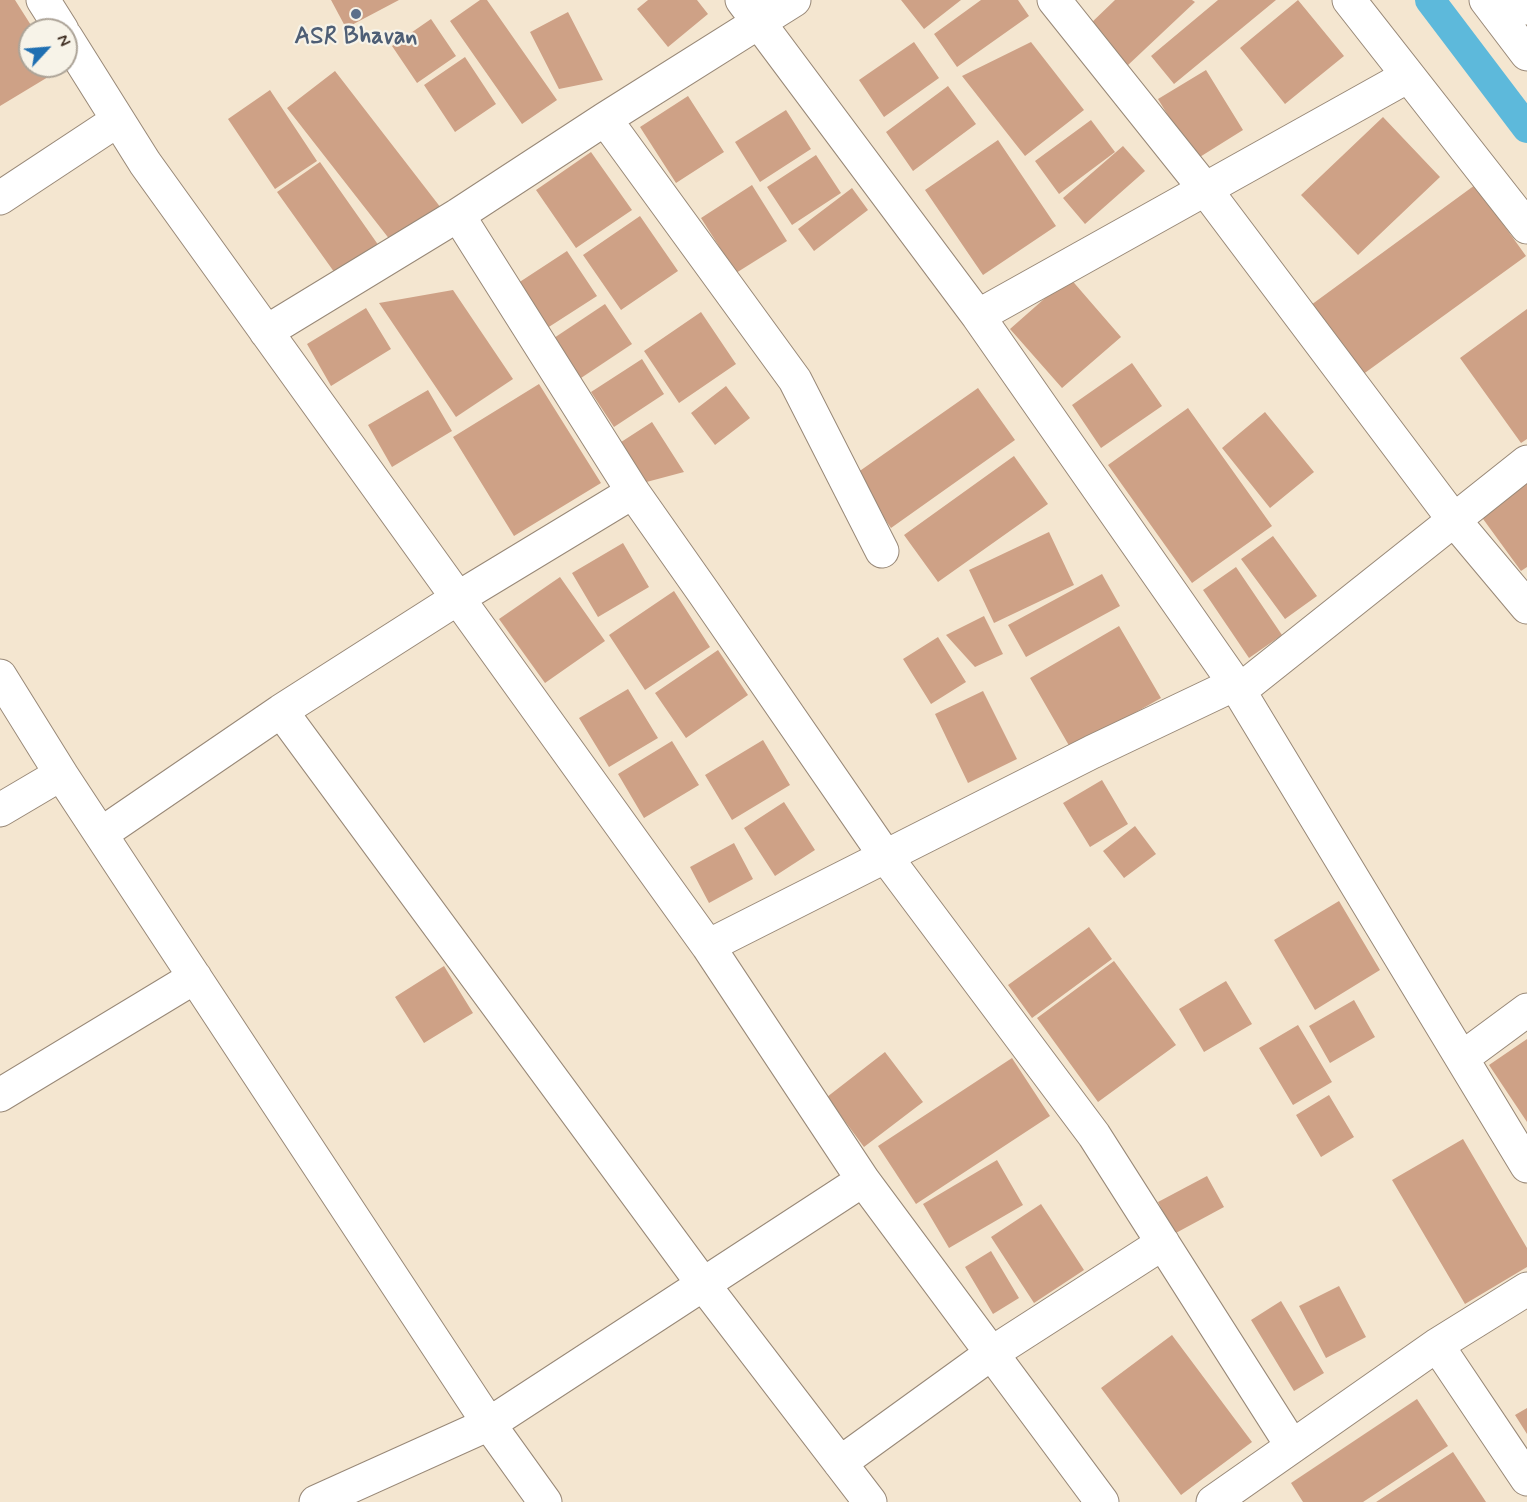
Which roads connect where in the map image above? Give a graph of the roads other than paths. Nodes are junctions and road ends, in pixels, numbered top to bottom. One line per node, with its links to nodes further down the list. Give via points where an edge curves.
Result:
1 (43, 0): 9 (street)
2 (794, 0): 8 (street)
3 (1054, 0): 15 (street)
4 (1349, 0): 12 (street)
5 (1486, 0): 10 (street)
6 (1521, 0): 7 (street)
7 (1527, 8)
8 (750, 11): 13 (street); 19 (street)
9 (54, 18)
10 (1527, 54)
11 (78, 56): 14 (street)
12 (1408, 76): 15 (street); 18 (street)
13 (605, 119): 17 (street); 24 (street, via 795,380)
14 (118, 120): 16 (street); 20 (street)
15 (1205, 189): 19 (street); 23 (street)
16 (0, 198)
17 (458, 215): 20 (street); 22 (street)
18 (1527, 227)
19 (978, 316): 28 (street)
20 (266, 332): 25 (street)
21 (1527, 462): 23 (street)
22 (633, 492): 25 (street); 33 (street)
23 (1454, 520): 26 (street); 28 (street)
24 (882, 551)
25 (458, 598): 29 (street); 34 (street)
26 (1527, 607)
27 (0, 676): 30 (street)
28 (1237, 687): 33 (street, via 1092,752); 37 (street)
29 (280, 711): 32 (street); 42 (street)
30 (61, 774): 31 (street); 32 (street)
31 (0, 810)
32 (101, 834): 35 (street)
33 (886, 856): 34 (street); 41 (street, via 1094,1135)
34 (708, 946): 40 (street)
35 (195, 977): 38 (street); 46 (street)
36 (1527, 1010): 37 (street)
37 (1462, 1058): 39 (street)
38 (0, 1095)
39 (1527, 1166)
40 (863, 1180): 42 (street); 45 (street)
41 (1163, 1243): 45 (street); 47 (street)
42 (704, 1284): 46 (street); 48 (street)
43 (1527, 1289): 44 (street)
44 (1437, 1345): 47 (street); 49 (street)
45 (992, 1353): 48 (street); 53 (street)
46 (489, 1424): 50 (street); 51 (street)
47 (1292, 1446): 54 (street)
48 (840, 1463): 52 (street)
49 (1527, 1479)
50 (316, 1502)
51 (545, 1502)
52 (870, 1502)
53 (1102, 1502)
54 (1213, 1502)

